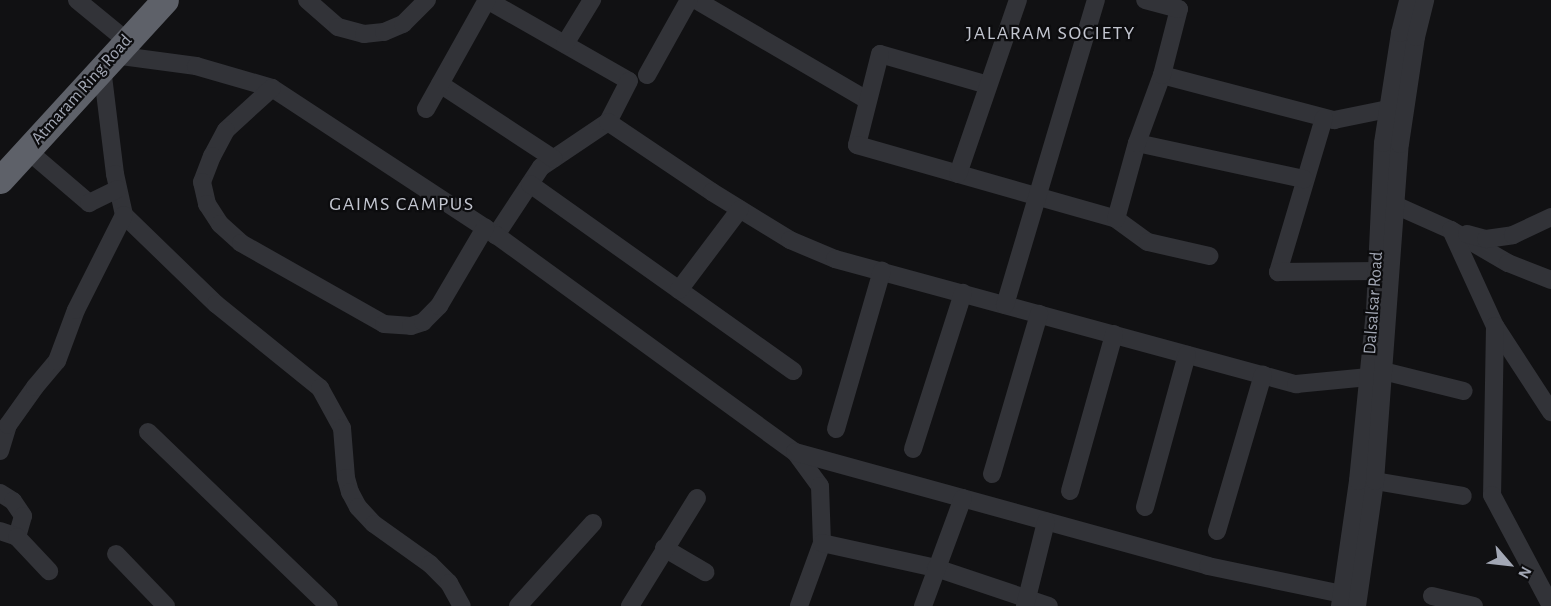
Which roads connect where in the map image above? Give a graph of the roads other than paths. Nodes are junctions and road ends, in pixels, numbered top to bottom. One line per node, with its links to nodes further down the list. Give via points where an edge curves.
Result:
1 (77, 0): 15 (street)
2 (307, 0): 3 (street, via 338,27 364,34 384,32 403,24)
3 (427, 0)
4 (487, 0): 14 (street); 18 (street)
5 (592, 0): 14 (street)
6 (689, 0): 16 (street)
7 (696, 0): 21 (street)
8 (1018, 0): 19 (street)
9 (1096, 0): 34 (street)
10 (1145, 0): 17 (street, via 1179,9)
11 (1408, 0): 23 (street, Dalsalsar Road)
12 (1425, 0): 35 (street, Dalsalsar Road, via 1400,144)
13 (159, 2): 15 (highway, Atmaram Ring Road)
14 (565, 45): 25 (street, via 629,81)
15 (115, 55): 20 (street, via 196,66); 27 (highway, Atmaram Ring Road); 33 (street)
16 (647, 75)
17 (1162, 75): 24 (street); 26 (street)
18 (440, 84): 22 (street); 28 (street)
19 (988, 85): 21 (street, via 880,54); 29 (street)
20 (272, 88): 41 (street); 41 (street, via 226,130 202,182 207,204 220,224 241,243 384,324 411,326 423,322 438,306)
21 (867, 100): 29 (street, via 856,145)
22 (426, 109)
23 (1388, 109): 24 (street, via 1334,120); 44 (street, Dalsalsar Road)
24 (1324, 118): 30 (street)
25 (608, 122): 28 (street); 36 (street)
26 (1137, 143): 30 (street); 39 (street)
27 (27, 150): 31 (highway, Atmaram Ring Road); 33 (street, via 89,203)
28 (554, 159): 32 (street, via 541,167)
29 (958, 174): 34 (street)
30 (1305, 179): 44 (street, via 1278,272)
31 (0, 180)
32 (530, 184): 41 (street); 46 (street)
33 (118, 189): 37 (street)
34 (1039, 196): 39 (street); 48 (street)
35 (1395, 205): 40 (street); 54 (street, Dalsalsar Road)
36 (740, 209): 43 (street, via 790,240 835,259); 46 (street)
37 (124, 214): 61 (street, via 76,310 57,362 8,425); 87 (street, via 216,304 320,388 342,428 346,478 358,507 374,524 430,564 449,583)
38 (1551, 217): 40 (street, via 1513,235 1486,239)
39 (1116, 219): 42 (street, via 1148,242)
40 (1451, 230): 45 (street, via 1509,263); 50 (street)
41 (490, 231): 62 (street)
42 (1209, 256)
43 (882, 271): 47 (street); 58 (street)
44 (1377, 271): 54 (street, Dalsalsar Road)
45 (1551, 280)
46 (679, 290): 53 (street)
47 (963, 293): 48 (street); 60 (street)
48 (1005, 305): 49 (street)
49 (1039, 314): 51 (street); 63 (street)
50 (1495, 326): 57 (street); 95 (street, via 1492,495)
51 (1114, 334): 52 (street); 65 (street)
52 (1187, 355): 55 (street); 70 (street)
53 (793, 371)
54 (1376, 374): 55 (street, via 1296,384); 56 (street); 64 (street, Dalsalsar Road); 83 (street, Dalsalsar Road)
55 (1263, 375): 74 (street)
56 (1464, 391)
57 (1551, 412)
58 (836, 429)
59 (148, 432): 86 (street)
60 (913, 449)
61 (0, 451)
62 (795, 452): 69 (street); 76 (street, via 820,486)
63 (992, 474)
64 (1375, 481): 67 (street); 93 (street, Dalsalsar Road)
65 (1070, 491)
66 (0, 493): 75 (street, via 20,508 23,516)
67 (1463, 496)
68 (697, 498): 77 (street)
69 (963, 498): 71 (street); 79 (street)
70 (1145, 507)
71 (1046, 522): 83 (street); 84 (street)
72 (593, 523): 88 (street)
73 (0, 531): 75 (street)
74 (1217, 531)
75 (17, 537): 80 (street)
76 (822, 543): 79 (street); 90 (street)
77 (664, 548): 81 (street); 89 (street)
78 (116, 554): 85 (street)
79 (936, 568): 84 (street); 91 (street)
80 (49, 571)
81 (705, 572)
82 (1432, 597): 94 (street)
83 (1341, 600)
84 (1027, 603): 92 (street)
85 (166, 606)
86 (329, 606)
87 (462, 606)
88 (518, 606)
89 (630, 606)
90 (799, 606)
91 (923, 606)
92 (1049, 606)
93 (1357, 606)
94 (1474, 606)
95 (1551, 606)

